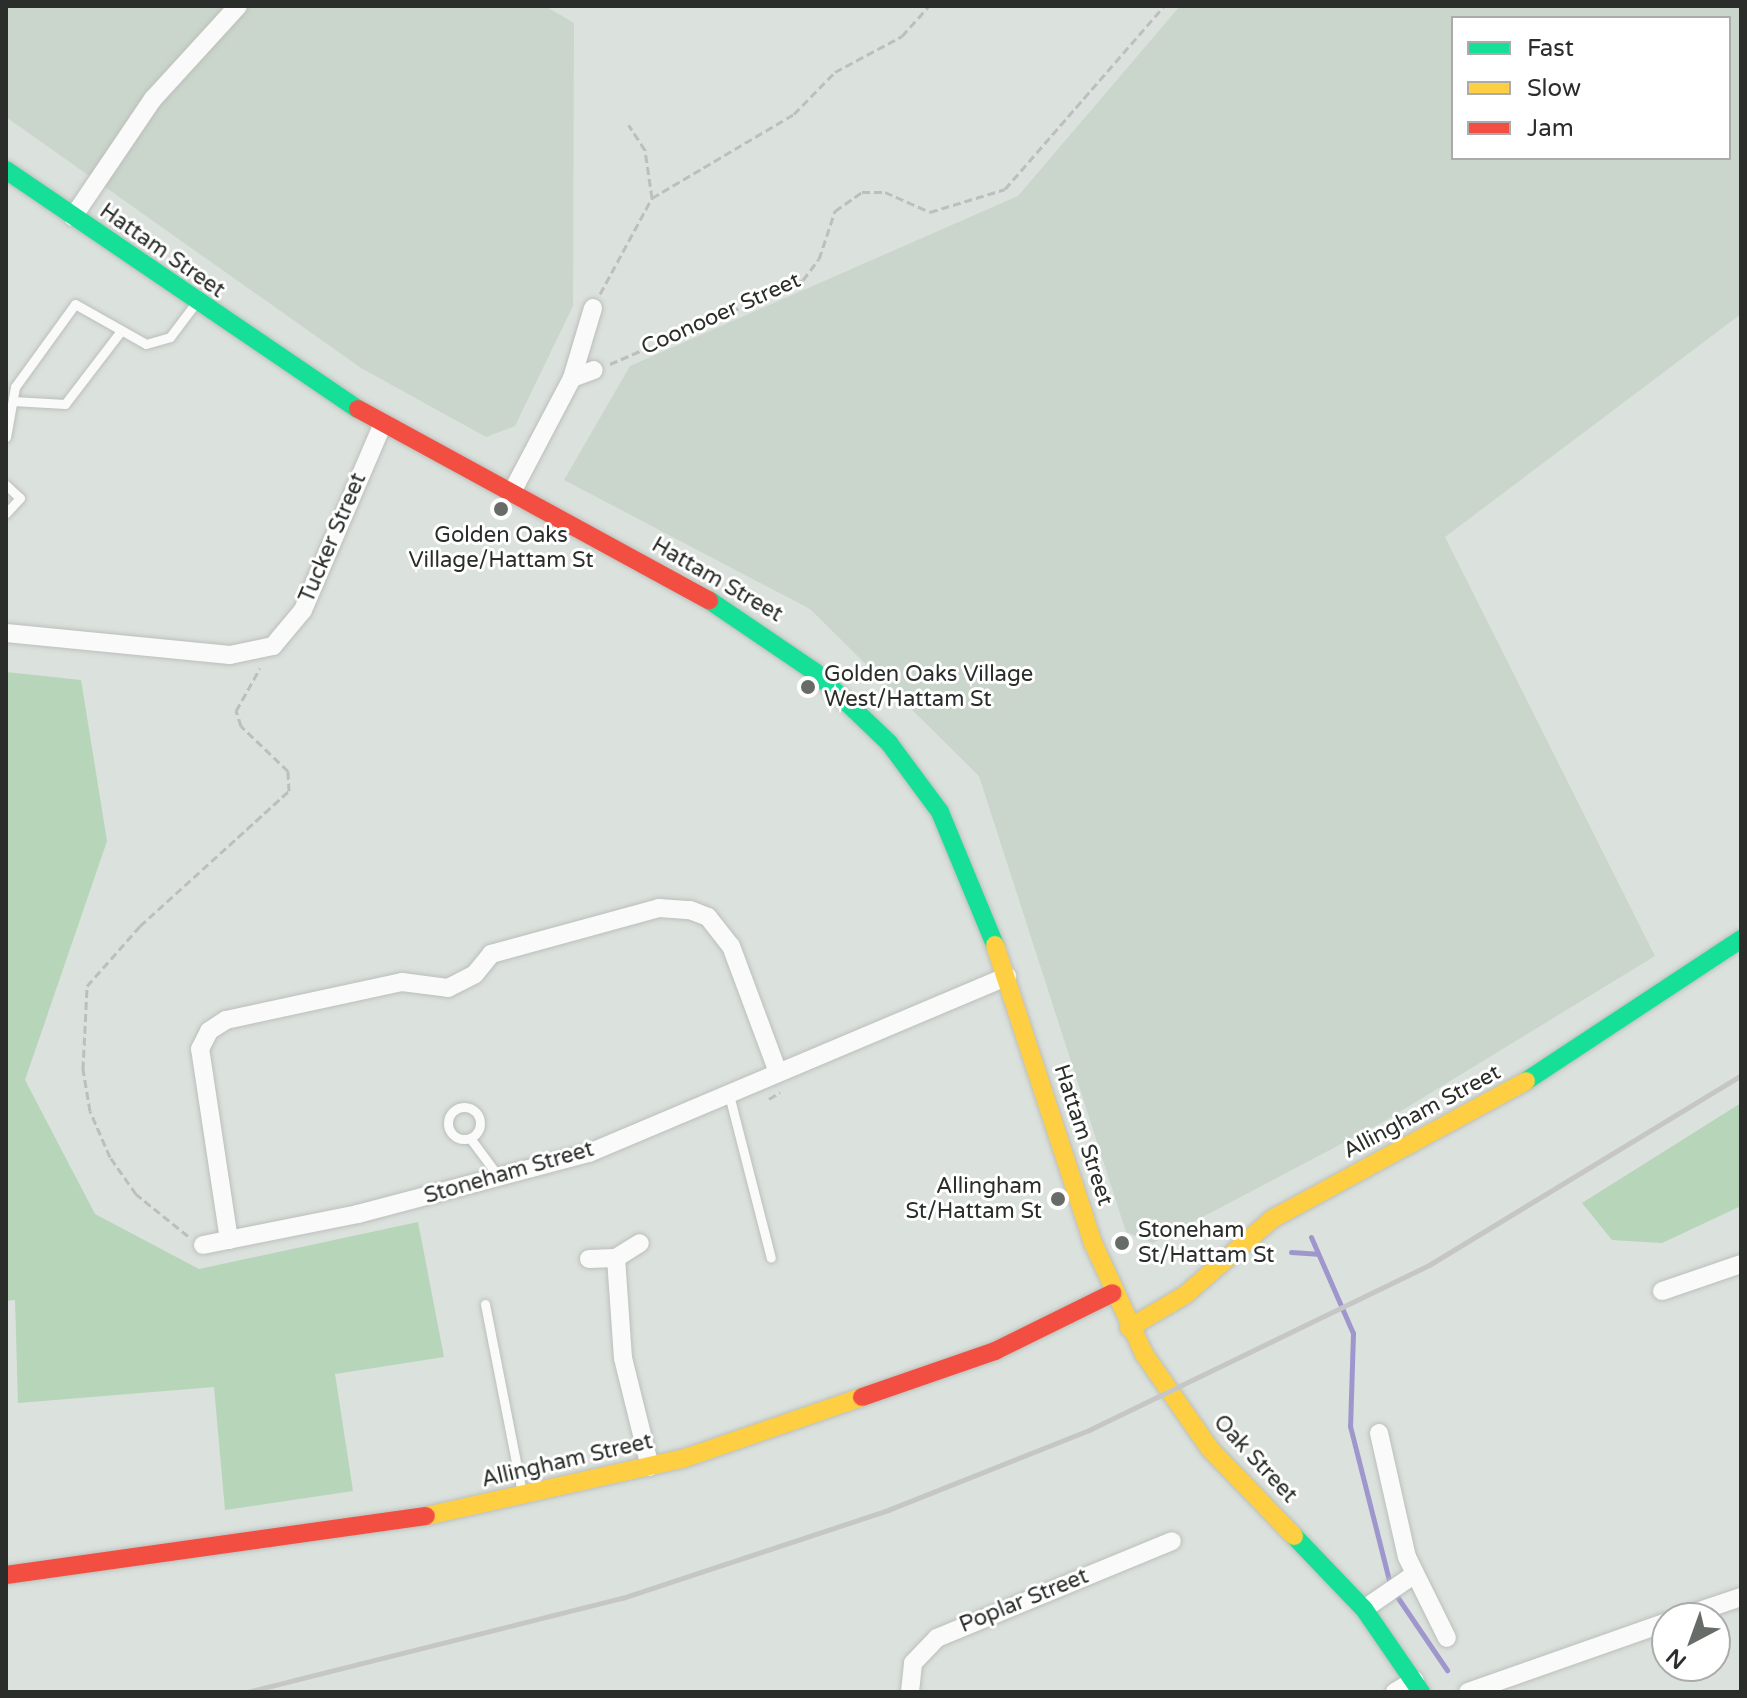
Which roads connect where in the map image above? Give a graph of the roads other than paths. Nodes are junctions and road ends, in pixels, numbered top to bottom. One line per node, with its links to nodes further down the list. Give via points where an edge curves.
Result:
1 (238, 6): 3 (street, via 153,99)
2 (6, 170): 3 (main road, Hattam Street)
3 (73, 217): 4 (main road, Hattam Street)
4 (195, 304): 6 (lane, via 162,341 138,343); 10 (main road, Hattam Street)
5 (593, 308): 8 (street)
6 (120, 332): 9 (lane, via 65,404); 9 (lane, via 75,304 15,387)
7 (594, 370): 8 (street)
8 (572, 378): 13 (street)
9 (13, 401): 11 (lane)
10 (383, 423): 13 (main road, Hattam Street); 15 (street, Tucker Street, via 303,610 272,646 230,655)
11 (6, 437)
12 (6, 485): 14 (lane, via 20,498)
13 (512, 492): 17 (main road, Hattam Street, via 733,613 815,672 867,721 940,812 976,887)
14 (6, 513)
15 (6, 633)
16 (1741, 939): 32 (main road, Allingham Street, via 1478,1112 1272,1219 1185,1295)
17 (1007, 976): 18 (street, Stoneham Street); 30 (main road, Hattam Street)
18 (777, 1070): 19 (street, Stoneham Street); 22 (street, via 731,946 699,912 659,908 491,954 475,974 448,988 393,984 226,1020 209,1031 200,1063)
19 (728, 1091): 21 (street, Stoneham Street, via 589,1153); 26 (lane)
20 (470, 1138): 21 (lane)
21 (499, 1177): 22 (street, Stoneham Street)
22 (229, 1240): 24 (street, Stoneham Street)
23 (640, 1243): 25 (street)
24 (203, 1245)
25 (616, 1258): 27 (street); 34 (street, via 623,1358)
26 (771, 1258)
27 (589, 1259)
28 (1741, 1264): 29 (street)
29 (1662, 1291)
30 (1113, 1293): 32 (main road, Hattam Street); 34 (main road, Allingham Street, via 1024,1339 848,1406)
31 (485, 1304): 35 (lane)
32 (1129, 1328): 39 (main road, Oak Street, via 1197,1433)
33 (1379, 1433): 37 (street)
34 (650, 1467): 35 (main road, Allingham Street)
35 (523, 1497): 38 (main road, Allingham Street, via 377,1527)
36 (1172, 1541): 43 (street, Poplar Street, via 937,1638 913,1663)
37 (1415, 1574): 39 (street); 41 (street)
38 (6, 1575)
39 (1364, 1609): 42 (main road, Oak Street)
40 (1651, 1628): 45 (street)
41 (1447, 1638)
42 (1418, 1686): 44 (street)
43 (910, 1692)
44 (1395, 1692)
45 (1468, 1692)

